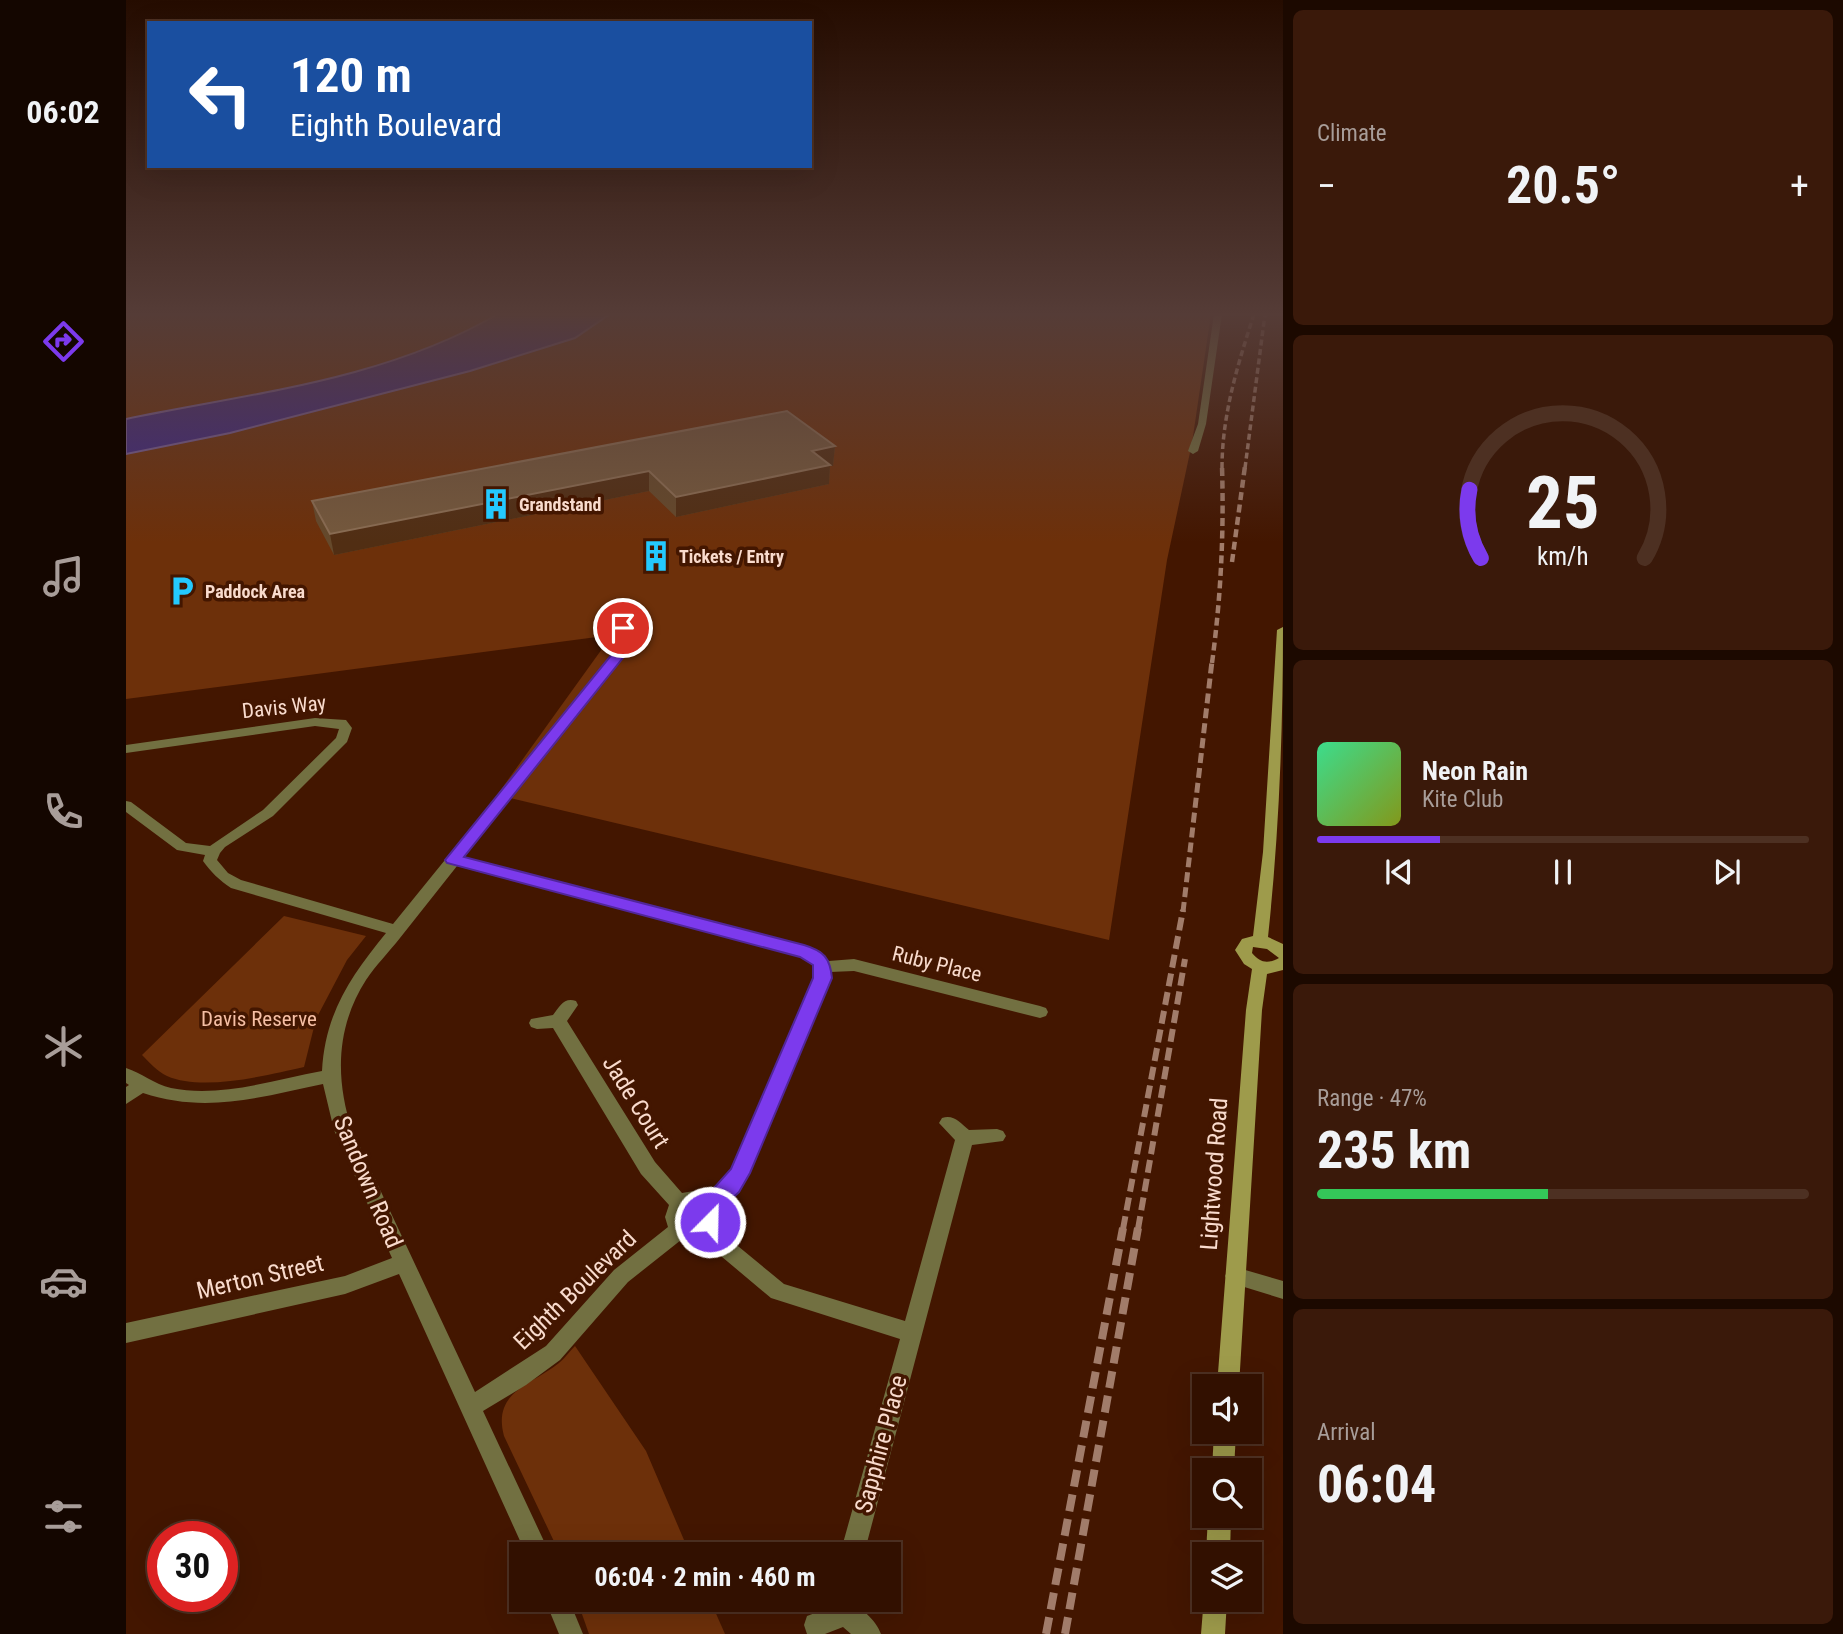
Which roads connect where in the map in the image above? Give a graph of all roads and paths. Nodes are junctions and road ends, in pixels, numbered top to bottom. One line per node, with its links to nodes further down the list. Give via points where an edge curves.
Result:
1 (1206, 390): 2 (street)
2 (1193, 451)
3 (623, 628): 8 (street, Sandown Road, via 623,649)
4 (1283, 630): 10 (main road)
5 (126, 749): 7 (street, Davis Way, via 324,721 344,725 342,739 271,810)
6 (126, 806): 7 (street, via 182,847)
7 (213, 851): 9 (street, via 211,865 236,884)
8 (453, 860): 9 (street, Sandown Road); 13 (street, via 804,952)
9 (396, 930): 19 (street, Sandown Road, via 347,998 334,1034)
10 (1260, 941): 11 (main road); 14 (main road, via 1248,943 1244,950 1248,960)
11 (1283, 954)
12 (1283, 963): 14 (main road)
13 (823, 967): 16 (street, Ruby Place, via 854,965); 26 (street, via 739,1173)
14 (1260, 967): 30 (main road, Lightwood Road)
15 (570, 1006): 17 (street)
16 (1040, 1013)
17 (558, 1021): 18 (street); 25 (street, Jade Court, via 648,1168)
18 (537, 1023)
19 (330, 1076): 20 (street, via 205,1097 165,1094); 29 (street, Sandown Road, via 343,1130)
20 (133, 1080): 21 (street)
21 (126, 1097)
22 (948, 1124): 24 (street)
23 (997, 1136): 24 (street)
24 (965, 1138): 33 (street, Sapphire Place)
25 (680, 1205): 26 (street, via 697,1201); 27 (street, via 673,1214)
26 (707, 1208): 28 (street, via 710,1222)
27 (679, 1230): 28 (street, via 689,1234); 35 (street, Eighth Boulevard, via 621,1276 553,1353)
28 (704, 1230): 33 (street, via 778,1291)
29 (403, 1263): 32 (street, Merton Street, via 345,1285); 35 (street, Sandown Road)
30 (1235, 1276): 31 (street); 34 (main road, Lightwood Road)
31 (1283, 1290)
32 (126, 1333)
33 (911, 1333): 37 (street, Sapphire Place)
34 (1229, 1374)
35 (470, 1407): 36 (street, Sandown Road)
36 (532, 1542)
37 (855, 1542)
38 (562, 1612): 43 (street)
39 (837, 1612): 42 (street)
40 (852, 1612): 44 (street)
41 (1214, 1612): 45 (main road)
42 (816, 1625)
43 (571, 1634)
44 (869, 1634)
45 (1213, 1634)

